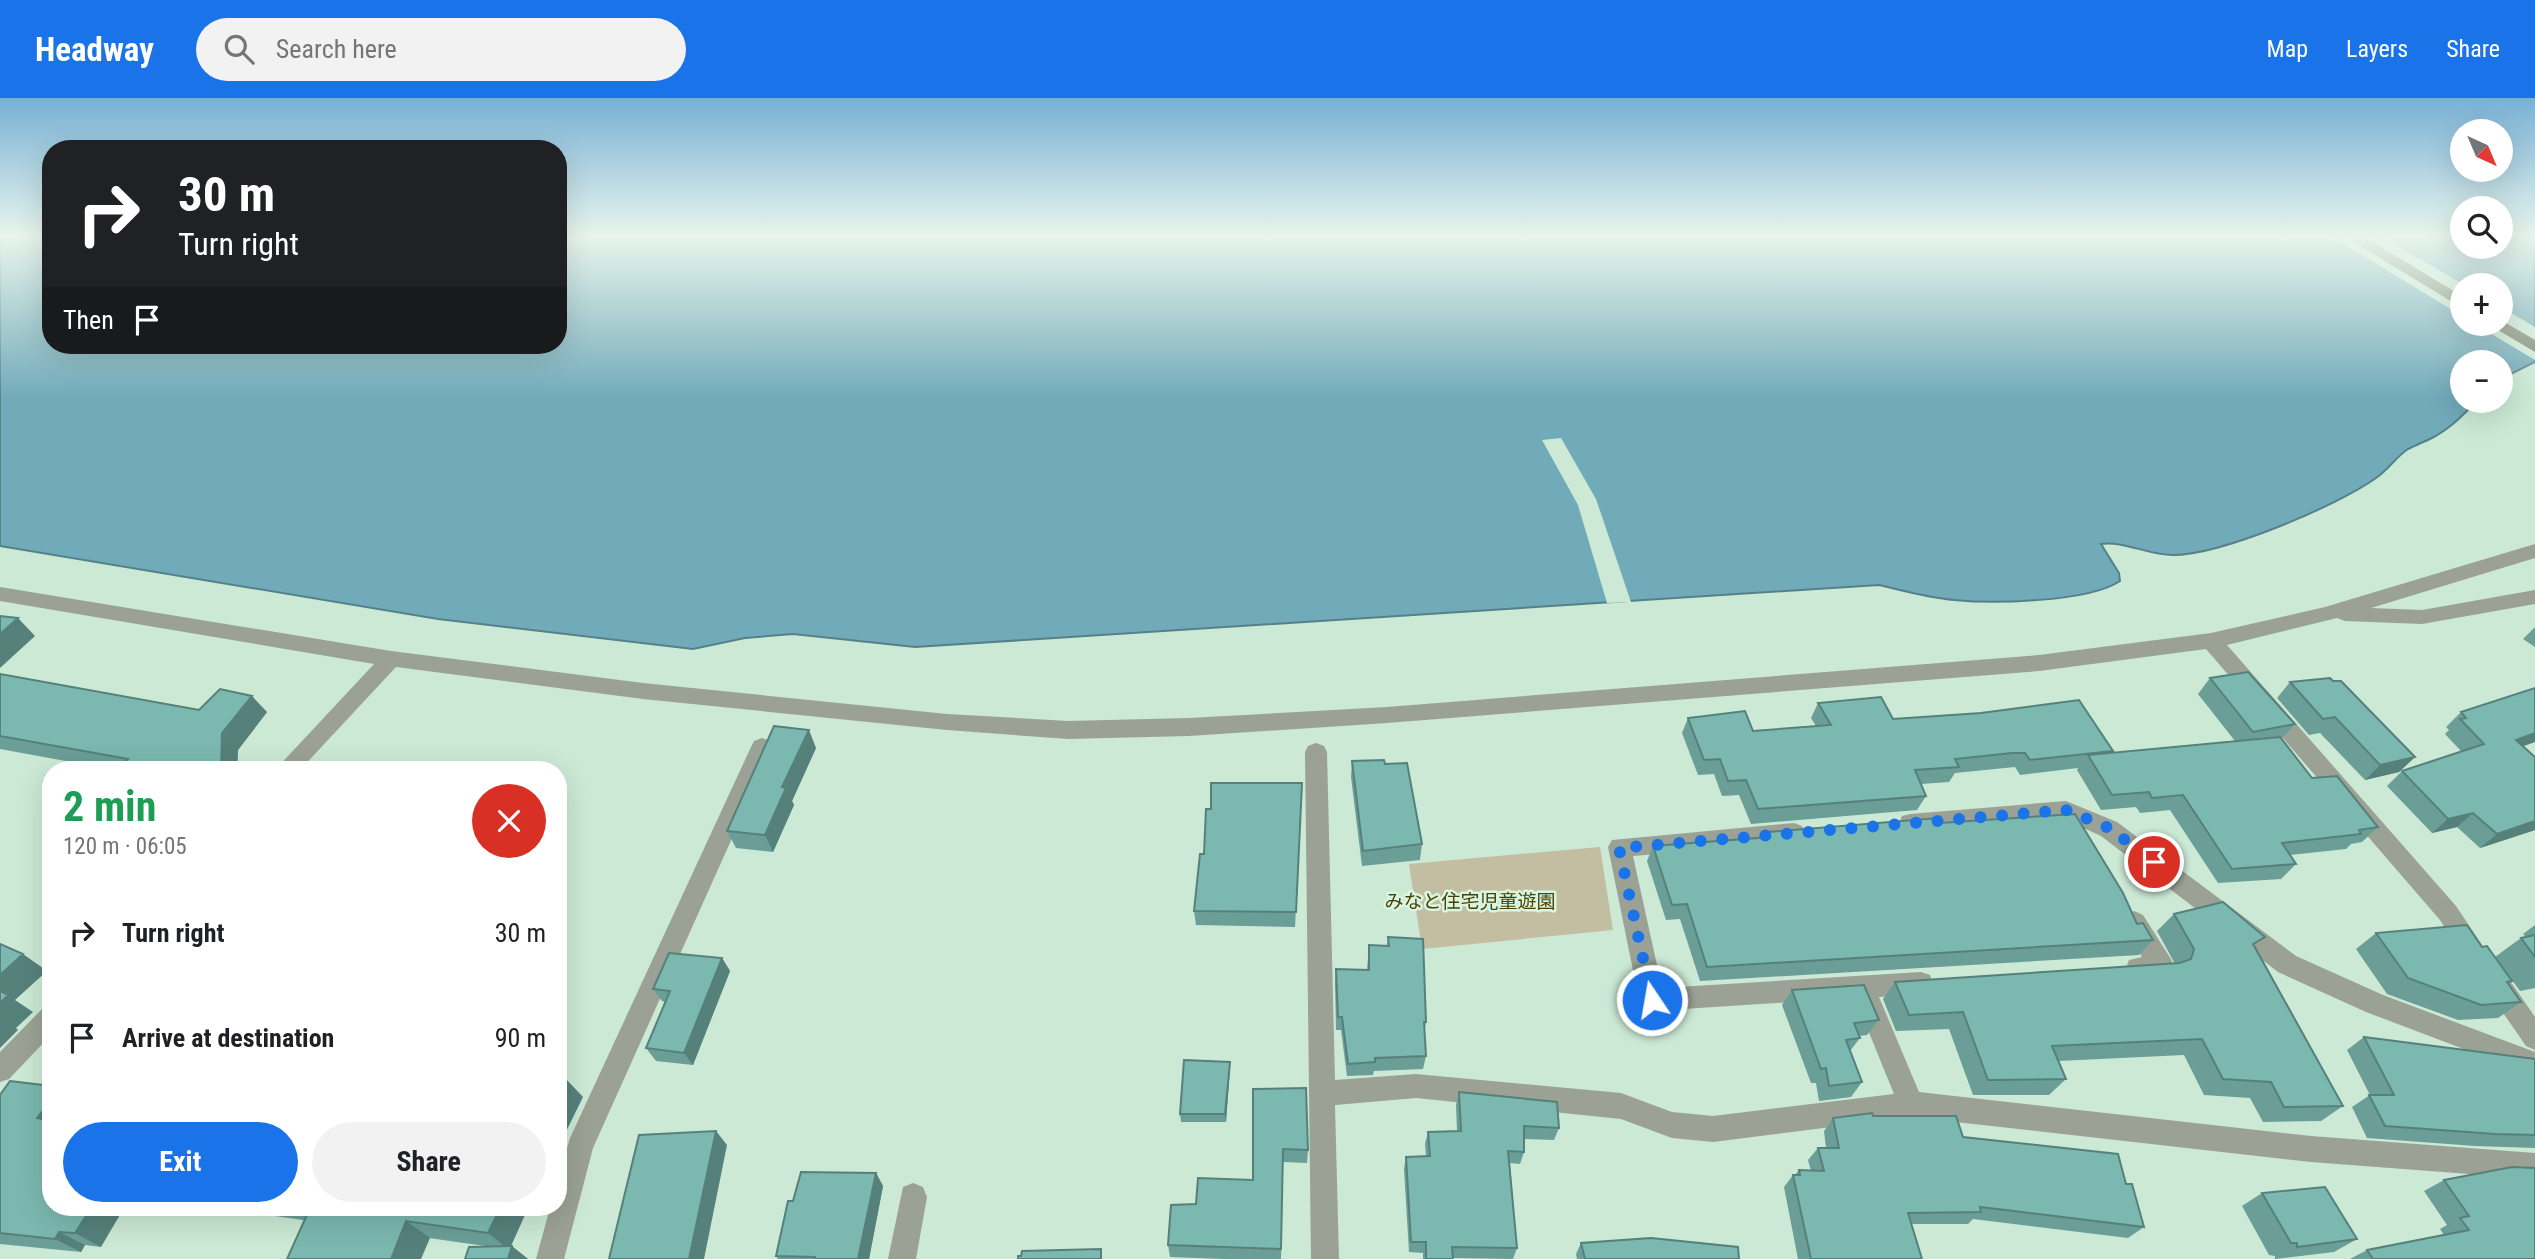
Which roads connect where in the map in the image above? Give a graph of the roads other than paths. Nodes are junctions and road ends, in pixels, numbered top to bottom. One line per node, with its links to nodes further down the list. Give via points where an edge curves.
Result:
1 (2513, 334): 2 (street)
2 (2535, 347)
3 (2535, 551): 6 (street)
4 (0, 594): 8 (street)
5 (2535, 597): 6 (street, via 2422,617)
6 (2325, 614): 7 (street)
7 (2211, 640): 8 (street, via 2039,663 1635,696 1189,727 1068,730 656,693); 21 (street, via 2448,913)
8 (391, 659): 11 (street)
9 (762, 747): 27 (street, via 580,1147)
10 (1316, 752): 24 (street)
11 (294, 761)
12 (2066, 810): 13 (street); 15 (street); 22 (street, via 2109,828 2287,964 2375,1004)
13 (1884, 825)
14 (1815, 831): 19 (street, via 1619,848 1652,1000)
15 (2086, 844)
16 (2121, 900): 17 (street, via 2162,967)
17 (2121, 969)
18 (1944, 981): 19 (street)
19 (1862, 986): 25 (street)
20 (42, 1026): 23 (street)
21 (2535, 1038)
22 (2535, 1064)
23 (0, 1070)
24 (1323, 1093): 25 (street, via 1416,1086 1621,1106 1672,1125 1713,1129); 32 (street)
25 (1910, 1104): 26 (street, via 2311,1149)
26 (2535, 1166)
27 (567, 1196)
28 (913, 1197): 31 (street)
29 (562, 1216): 30 (street)
30 (550, 1259)
31 (902, 1259)
32 (1325, 1259)

